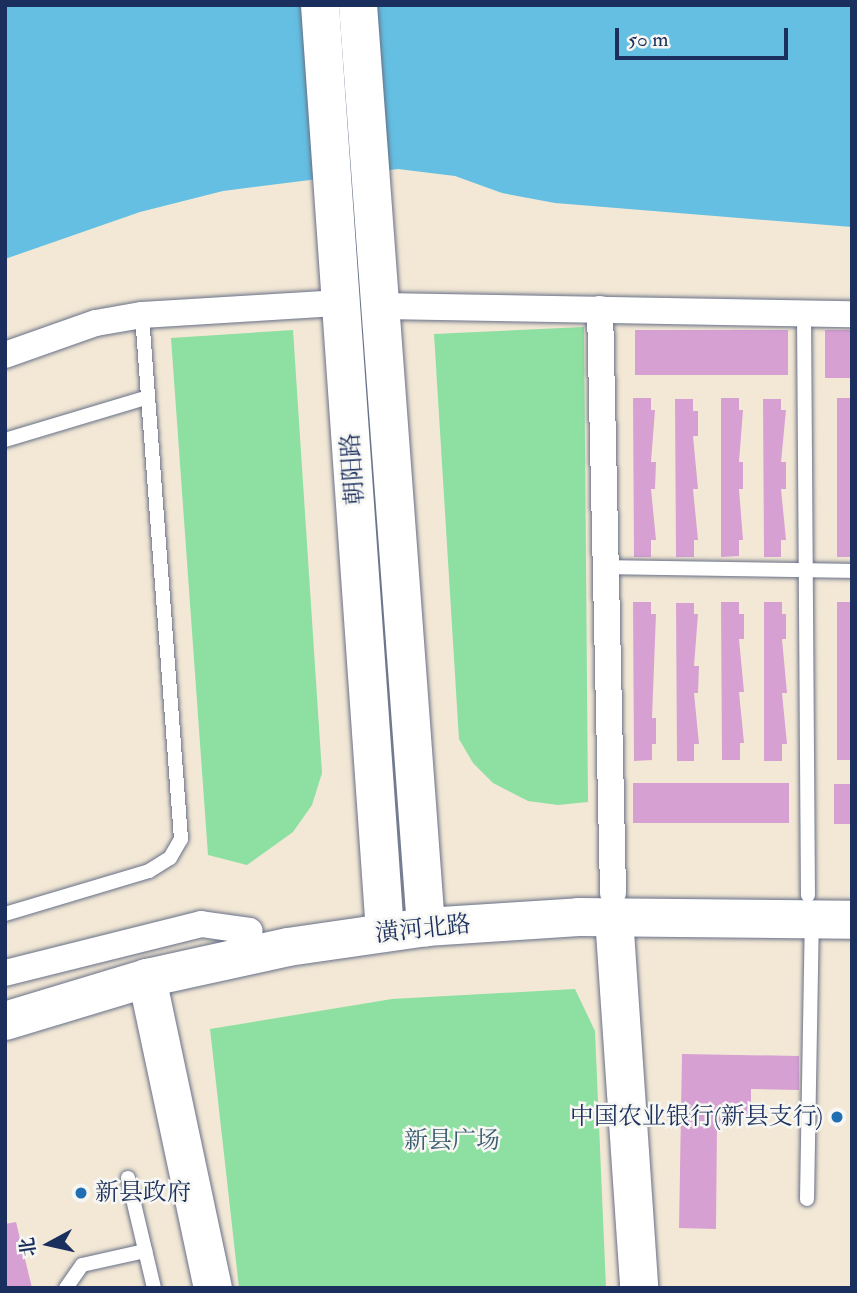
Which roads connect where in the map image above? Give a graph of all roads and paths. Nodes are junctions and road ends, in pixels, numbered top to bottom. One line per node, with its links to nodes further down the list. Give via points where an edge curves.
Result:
1 (320, 5): 3 (main road, 朝阳路)
2 (358, 5): 4 (main road, 朝阳路)
3 (341, 303): 8 (street); 20 (main road, 朝阳路)
4 (382, 306): 5 (street); 19 (main road, 朝阳路)
5 (600, 309): 6 (street); 12 (street)
6 (804, 313): 7 (street); 13 (lane)
7 (852, 314)
8 (142, 315): 9 (street, via 96,323); 10 (lane)
9 (5, 355)
10 (148, 397): 11 (lane); 18 (lane, via 180,839 170,858 149,871)
11 (5, 440)
12 (606, 567): 13 (lane); 16 (street)
13 (806, 570): 14 (lane); 17 (lane)
14 (852, 571)
15 (852, 896): 17 (main road, 潢河北路)
16 (614, 905): 17 (main road, 潢河北路); 19 (main road, 潢河北路); 33 (main road)
17 (810, 907): 21 (main road, 潢河北路); 28 (lane)
18 (5, 914)
19 (425, 915): 20 (main road, 潢河北路)
20 (384, 920): 22 (main road, 潢河北路); 24 (main road, 潢河北路)
21 (852, 920)
22 (250, 931): 23 (street, via 201,924); 25 (main road, 潢河北路, via 140,955)
23 (5, 972)
24 (147, 978): 26 (main road, 潢河北路); 32 (main road)
25 (5, 996)
26 (5, 1021)
27 (128, 1178): 29 (lane)
28 (807, 1199)
29 (145, 1251): 30 (lane, via 82,1265); 31 (lane)
30 (66, 1288)
31 (154, 1288)
32 (213, 1288)
33 (639, 1288)

